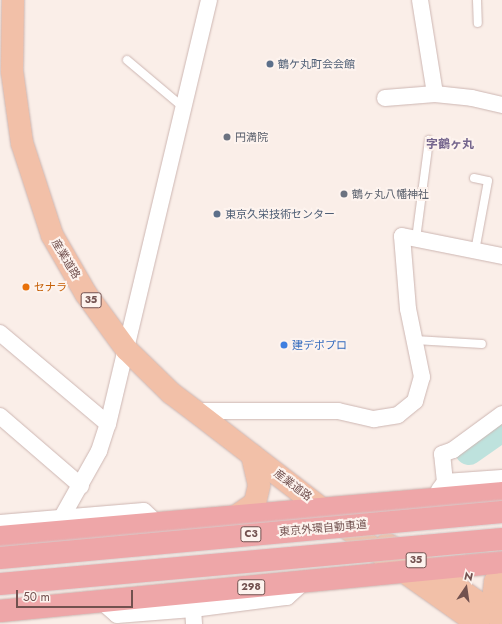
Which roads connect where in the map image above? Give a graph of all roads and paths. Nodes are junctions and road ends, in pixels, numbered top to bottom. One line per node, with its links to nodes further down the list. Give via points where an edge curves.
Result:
1 (13, 0): 7 (main road, 産業道路 / 35)
2 (209, 0): 11 (street)
3 (420, 0): 8 (street)
4 (477, 0): 5 (lane)
5 (478, 23)
6 (127, 60): 11 (lane)
7 (6, 69): 20 (main road, 産業道路 / 35, via 22,143 52,235 86,294)
8 (435, 94): 9 (street); 10 (street, via 472,98)
9 (385, 98)
10 (502, 105)
11 (184, 108): 20 (street)
12 (429, 140): 14 (lane)
13 (474, 178): 15 (lane, via 488,181)
14 (416, 239): 15 (street); 18 (street, via 402,236 408,309)
15 (475, 251): 16 (street)
16 (502, 256)
17 (0, 333): 24 (street)
18 (415, 340): 19 (lane); 21 (street, via 422,377 414,401 398,415 374,419 338,411)
19 (482, 344)
20 (127, 350): 21 (main road, 産業道路 / 35, via 171,393); 24 (street)
21 (195, 411): 25 (main road, 産業道路 / 35)
22 (502, 414): 27 (street, via 453,450 442,454)
23 (0, 416): 28 (street)
24 (108, 424): 28 (street, via 99,451)
25 (252, 455): 31 (main road, 産業道路 / 35); 33 (main road, via 260,485 255,503)
26 (502, 478): 27 (street)
27 (446, 482): 30 (street)
28 (80, 486): 34 (street)
29 (502, 493): 30 (highway)
30 (430, 500): 31 (highway)
31 (325, 509): 33 (highway); 41 (main road, 産業道路 / 35); 43 (main road, 産業道路 / 35)
32 (502, 512): 39 (highway, 東京外環自動車道 / C3, bridge)
33 (236, 516): 36 (highway)
34 (62, 517): 35 (street); 36 (street, via 144,511)
35 (0, 523)
36 (157, 523): 37 (highway)
37 (0, 537)
38 (502, 539): 45 (highway, bridge)
39 (0, 558)
40 (502, 562): 41 (highway, 298)
41 (431, 569): 43 (highway, 298); 49 (main road, 産業道路 / 35)
42 (502, 570): 49 (main road, via 495,582 494,592)
43 (403, 571): 44 (highway, 298); 50 (main road, 産業道路 / 35)
44 (305, 581): 46 (highway, 298); 48 (street, via 287,597)
45 (0, 584)
46 (101, 601): 47 (highway, 298); 48 (street, via 117,615)
47 (0, 611)
48 (193, 616)
49 (500, 618)
50 (478, 624)

